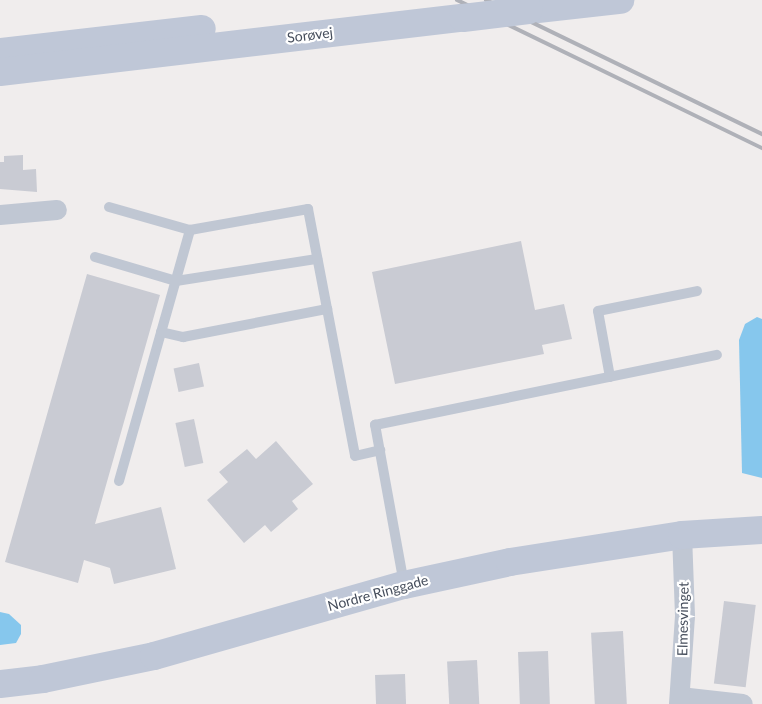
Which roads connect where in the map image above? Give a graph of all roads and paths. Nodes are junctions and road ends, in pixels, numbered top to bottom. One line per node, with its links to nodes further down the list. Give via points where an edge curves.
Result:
1 (620, 0): 2 (street, Sorøvej, bridge, via 529,10)
2 (447, 7): 3 (street, Sorøvej); 4 (street, Sorøvej)
3 (0, 52)
4 (0, 72)
5 (109, 207): 8 (lane)
6 (57, 210): 7 (street)
7 (0, 215)
8 (190, 230): 10 (lane, via 308,210); 11 (lane)
9 (95, 257): 11 (lane)
10 (317, 259): 11 (lane); 13 (lane)
11 (176, 281): 14 (lane)
12 (697, 291): 16 (lane, via 598,311)
13 (327, 309): 14 (lane, via 183,337); 17 (lane, via 355,456)
14 (161, 332): 18 (lane)
15 (718, 355): 16 (lane)
16 (610, 377): 17 (lane, via 375,425)
17 (380, 450): 21 (lane)
18 (119, 481)
19 (762, 530): 20 (street, Nordre Ringgade)
20 (682, 535): 21 (street, Nordre Ringgade, via 510,562); 23 (street, Elmesvinget, via 685,616)
21 (404, 585): 22 (street, Nordre Ringgade, via 154,656 43,679)
22 (0, 684)
23 (680, 701): 24 (street)
24 (743, 704)

